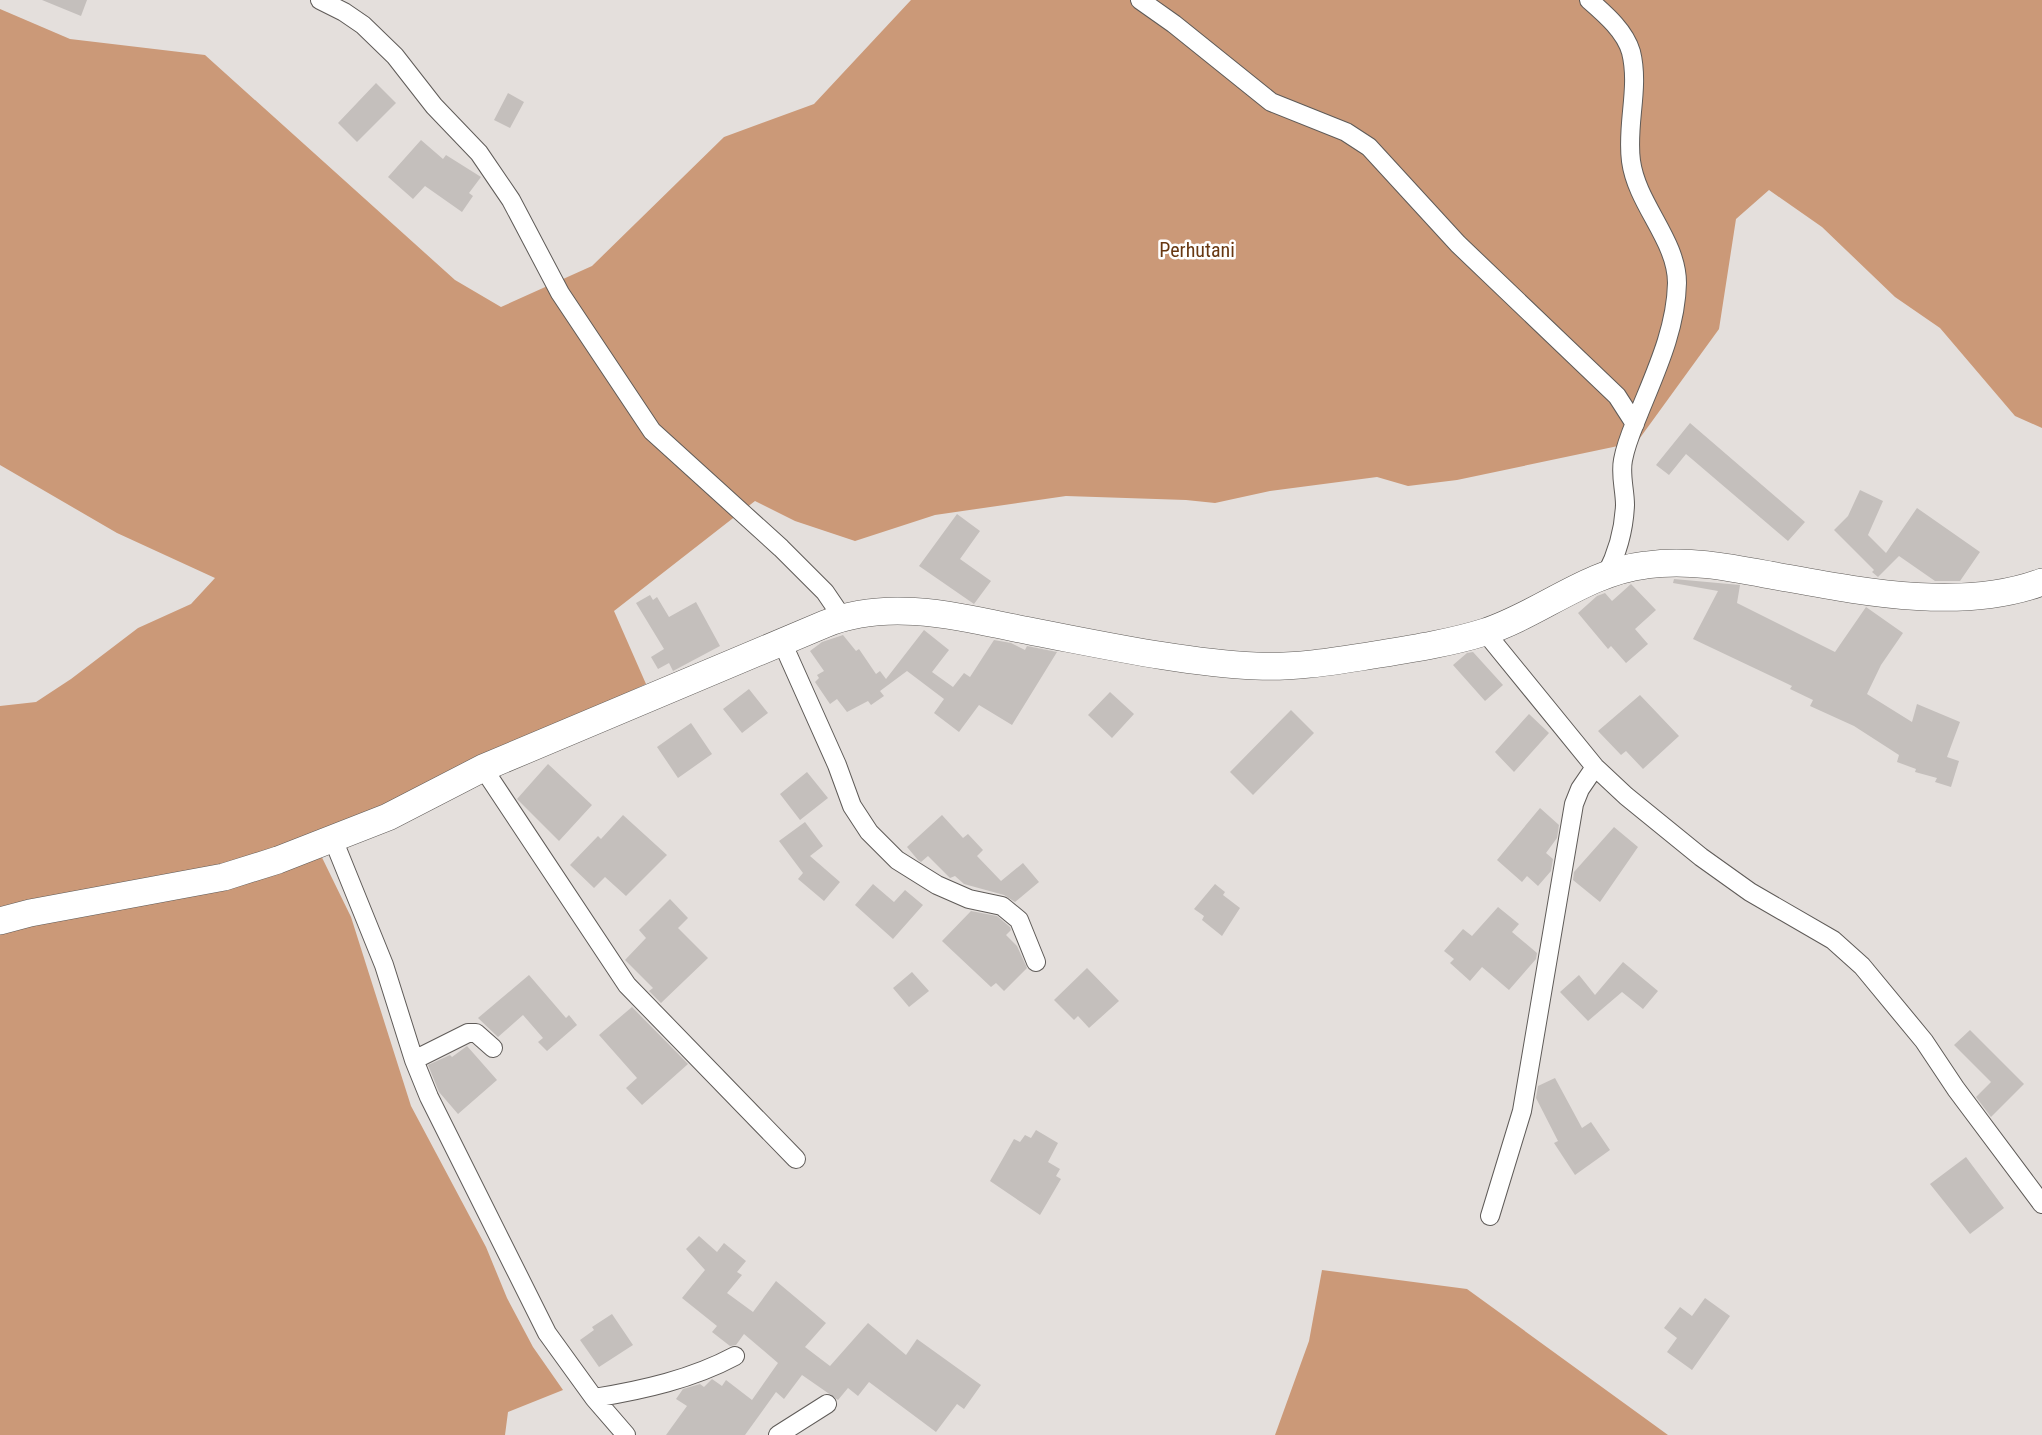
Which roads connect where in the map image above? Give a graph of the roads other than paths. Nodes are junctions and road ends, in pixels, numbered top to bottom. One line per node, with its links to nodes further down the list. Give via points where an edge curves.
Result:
1 (320, 0): 7 (street, via 345,12 387,48 478,153 511,200 560,293 652,431 781,548 825,592)
2 (1140, 0): 4 (street, via 1271,102 1346,132 1369,147 1458,244 1617,396)
3 (1589, 0): 4 (street, via 1622,33 1631,52 1631,161 1636,183 1673,254 1676,270 1673,321)
4 (1635, 424): 5 (street, via 1622,462 1625,505 1619,542)
5 (1606, 575): 6 (street, via 1643,565 1706,563 1903,596 1981,595); 8 (street)
6 (2042, 582)
7 (842, 617): 8 (street, via 895,610 955,615 1111,647 1254,666 1318,664); 9 (street)
8 (1485, 632): 10 (street)
9 (782, 642): 11 (street); 14 (street, via 852,806 869,832 897,860 937,885 969,899 1002,906 1011,913 1019,920)
10 (1594, 767): 18 (street, via 1668,833 1750,892 1833,940 1862,966 1924,1041); 19 (street, via 1574,804 1522,1112)
11 (483, 768): 12 (street, via 388,817); 17 (street, via 627,985)
12 (333, 839): 13 (street, via 224,877); 16 (street, via 384,965)
13 (0, 921)
14 (1036, 962)
15 (493, 1047): 16 (street, via 476,1033 468,1033)
16 (414, 1060): 21 (street, via 547,1333)
17 (796, 1159)
18 (2042, 1204)
19 (1490, 1216)
20 (735, 1356): 21 (street, via 711,1369)
21 (594, 1398): 23 (street)
22 (827, 1404): 24 (street)
23 (626, 1435)
24 (778, 1435)

